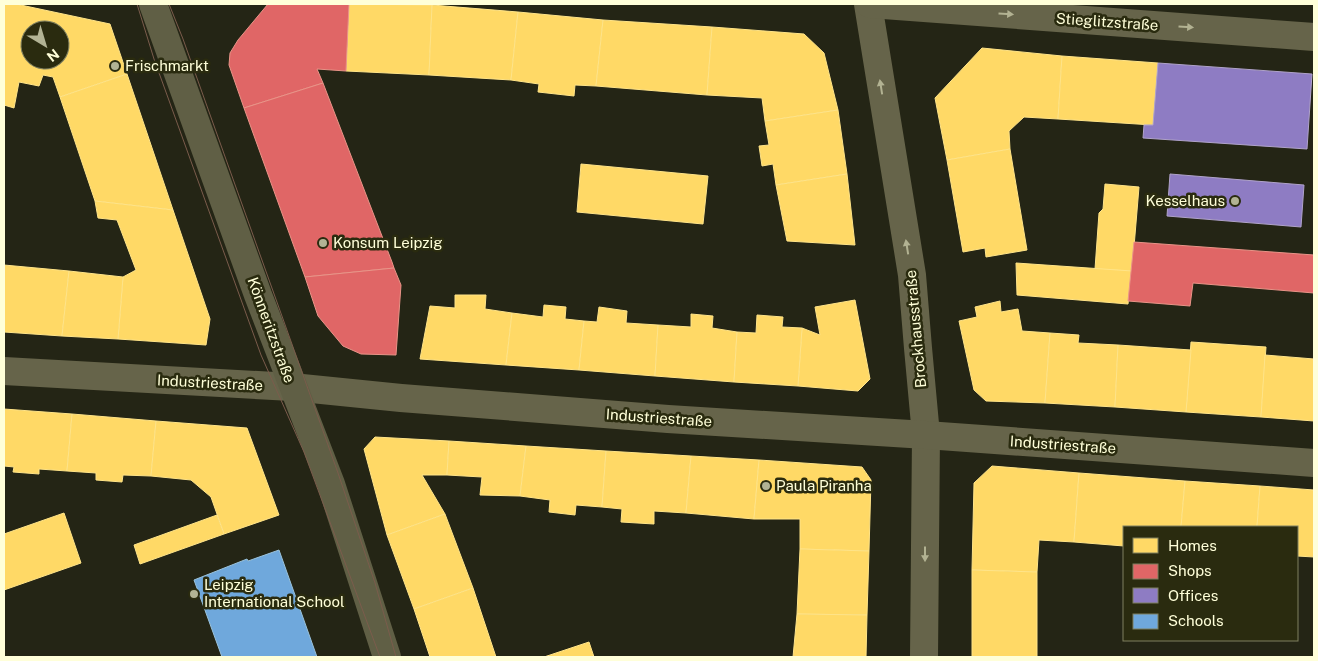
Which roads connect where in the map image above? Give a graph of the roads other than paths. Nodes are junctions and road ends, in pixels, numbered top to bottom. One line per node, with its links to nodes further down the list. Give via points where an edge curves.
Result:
1 (153, 4): 5 (main road, Könneritzstraße)
2 (869, 4): 3 (street, Stieglitzstraße, one-way to 3); 6 (street, Brockhausstraße, one-way to 2, via 912,275)
3 (1314, 37)
4 (4, 371): 5 (street, Industriestraße)
5 (292, 387): 6 (street, Industriestraße, via 648,418); 8 (main road, Könneritzstraße, via 330,484)
6 (926, 435): 7 (street, Industriestraße); 9 (street, Brockhausstraße, one-way to 9)
7 (1314, 463)
8 (386, 657)
9 (924, 657)

